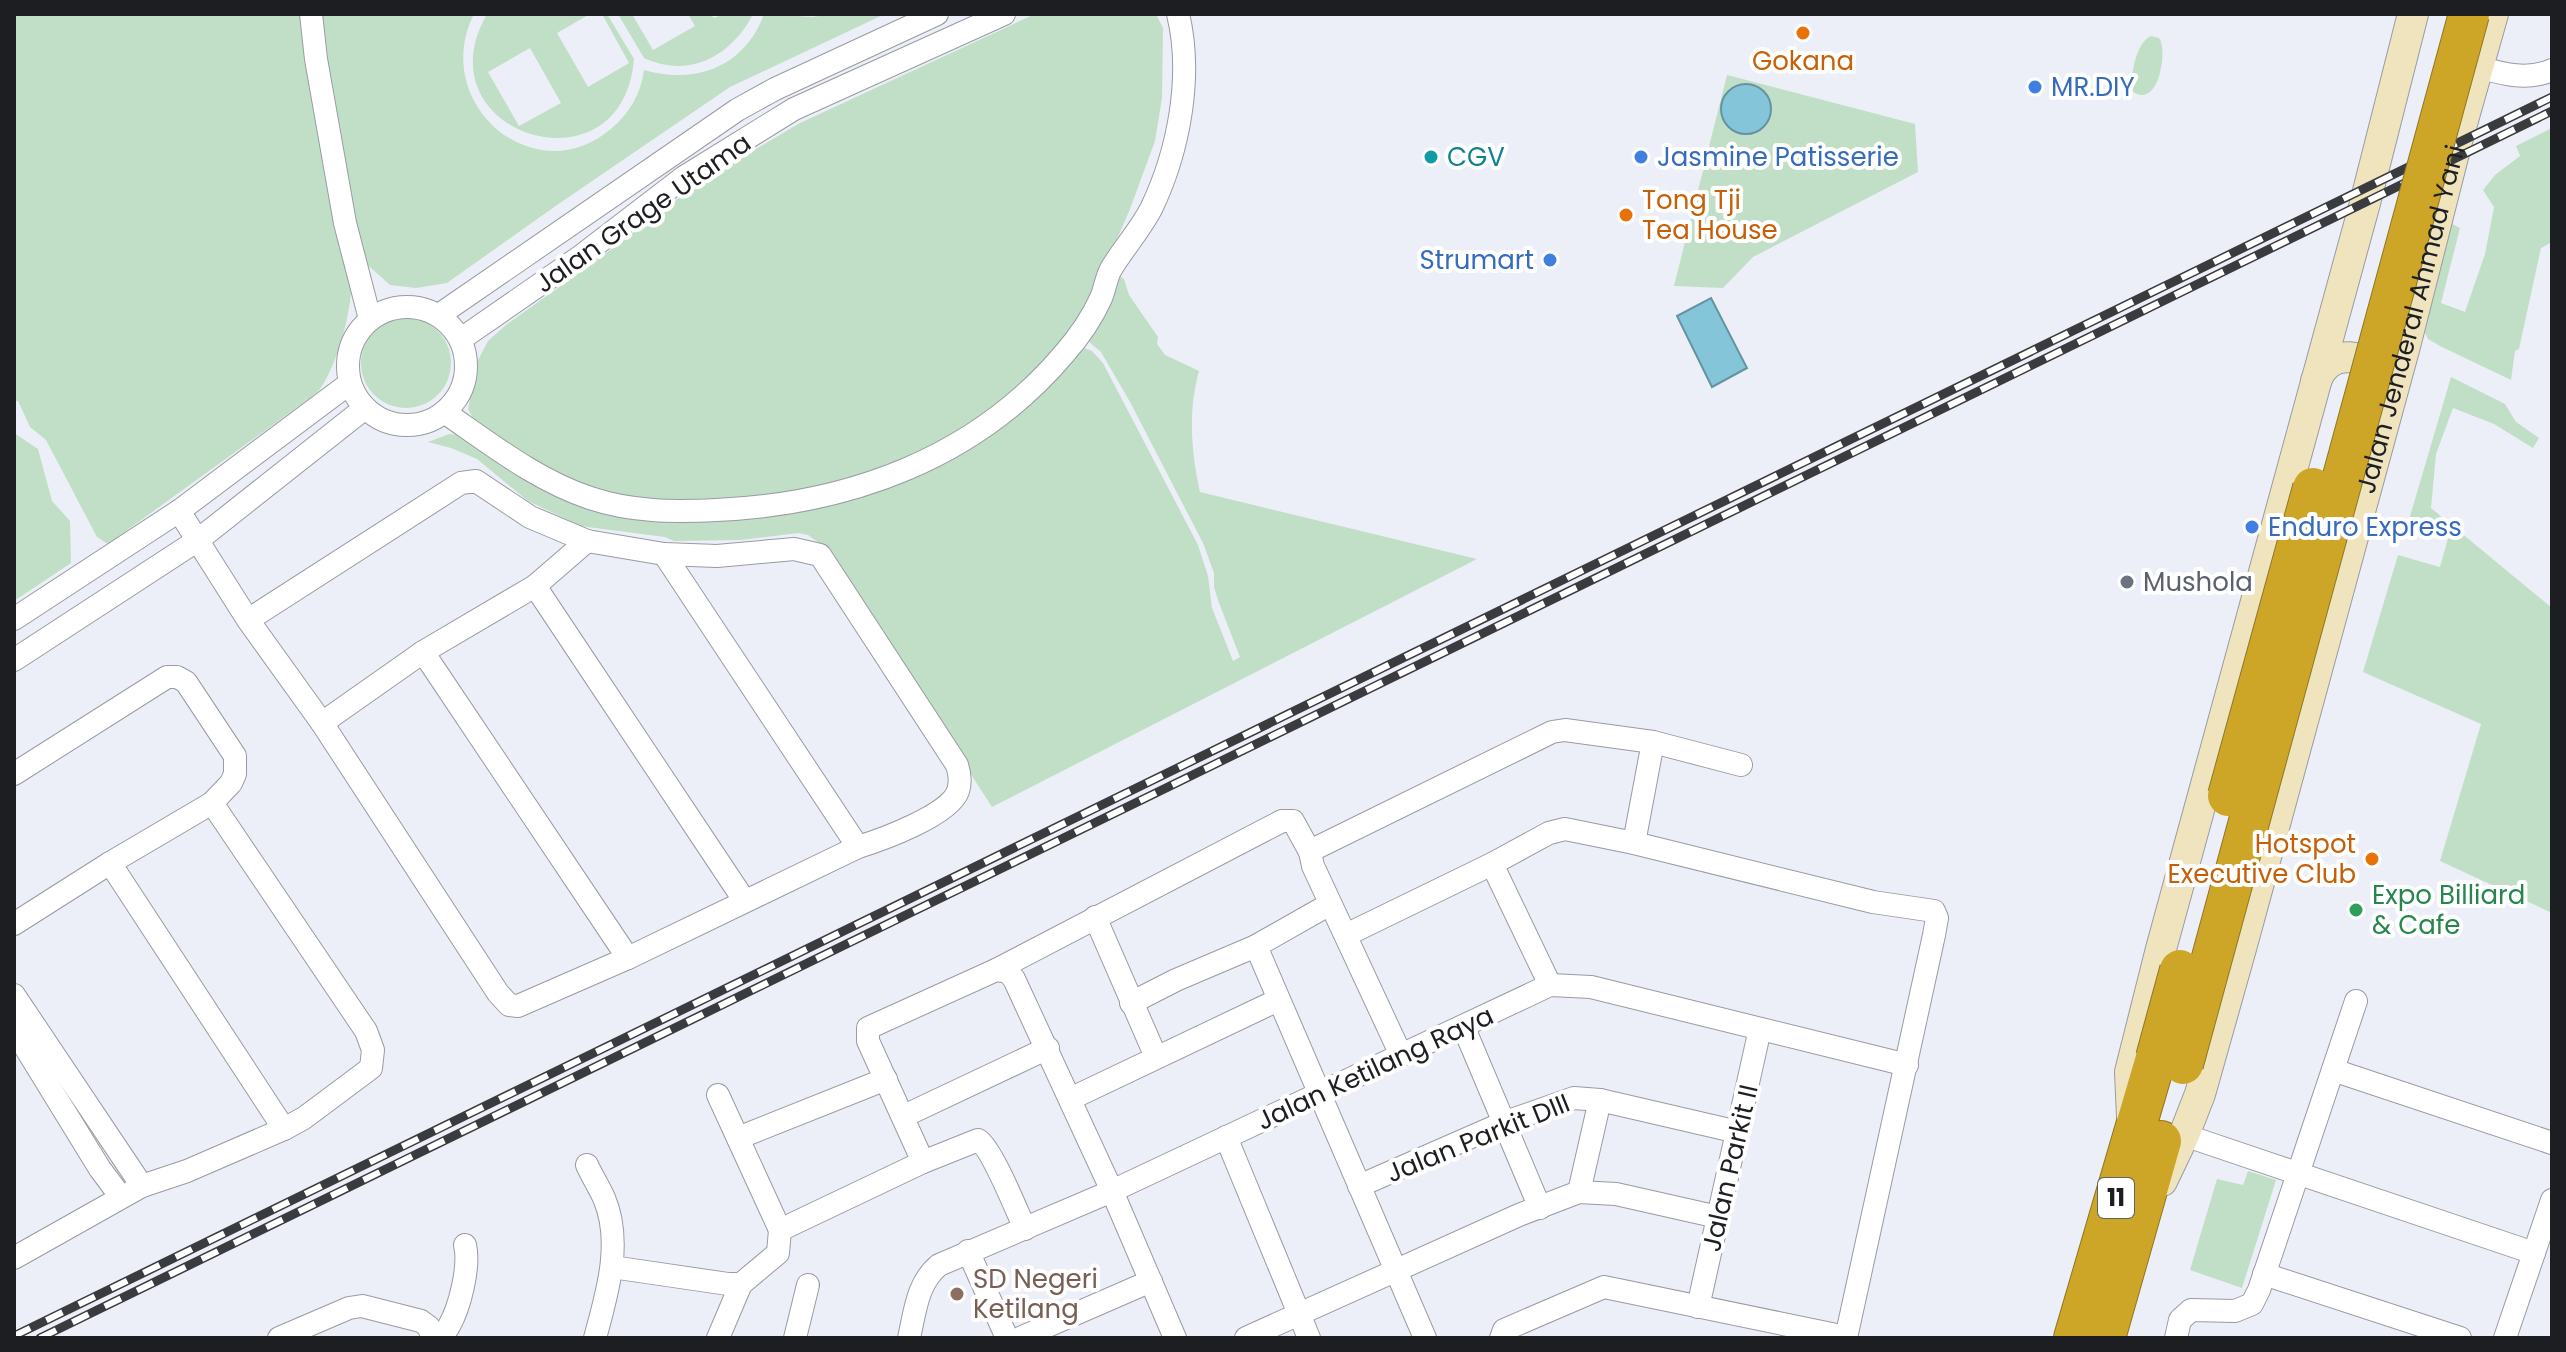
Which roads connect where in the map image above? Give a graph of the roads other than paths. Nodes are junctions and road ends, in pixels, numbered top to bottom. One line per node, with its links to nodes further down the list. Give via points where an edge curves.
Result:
1 (311, 14): 14 (street, via 345,223)
2 (937, 14): 11 (street, Jalan Grage Utama)
3 (1004, 14): 12 (street, Jalan Grage Utama, via 794,109)
4 (1178, 14): 20 (street, via 1185,42 1183,86 1164,175 1150,209 1109,271 1085,327 1020,399 980,431 933,458 809,501 666,512 590,498 529,471)
5 (2413, 14): 17 (street, Jalan Jenderal Ahmad Yani)
6 (2440, 14): 59 (highway, Jalan Jenderal Ahmad Yani / 11, bridge)
7 (2469, 14): 59 (highway, Jalan Jenderal Ahmad Yani / 11, bridge)
8 (2493, 14): 9 (street, Jalan Jenderal Ahmad Yani)
9 (2478, 67): 10 (street, via 2528,77); 18 (street, Jalan Jenderal Ahmad Yani)
10 (2552, 70)
11 (742, 107): 12 (street); 13 (street, Jalan Grage Utama)
12 (758, 132): 15 (street, Jalan Grage Utama, via 684,177)
13 (439, 315): 14 (street, via 404,306); 15 (street)
14 (370, 319): 16 (street, via 351,348)
15 (461, 339): 20 (street, via 465,379)
16 (350, 383): 19 (street); 21 (street)
17 (2316, 383): 18 (street, via 2320,369 2332,361 2359,358 2379,367 2388,380); 73 (street, Jalan Jenderal Ahmad Yani, via 2130,1072)
18 (2390, 402): 74 (street, Jalan Jenderal Ahmad Yani, via 2200,1094)
19 (365, 408): 20 (street, via 383,421 404,425 426,423); 22 (street)
20 (444, 412)
21 (179, 511): 22 (street); 26 (street)
22 (198, 540): 27 (street); 29 (street)
23 (587, 541): 24 (street); 25 (street); 27 (street, via 530,517 476,481 465,481)
24 (664, 554): 36 (street); 36 (street, via 717,556 794,549 820,555 960,777 958,792 942,808 894,836)
25 (535, 586): 28 (street); 40 (street)
26 (14, 619)
27 (248, 620): 30 (street)
28 (423, 652): 30 (street); 46 (street)
29 (14, 660)
30 (322, 723): 46 (street, via 509,1005 518,1006)
31 (1653, 742): 32 (street); 35 (street); 37 (street, via 1552,732)
32 (1741, 765)
33 (14, 774): 34 (street, via 167,677 177,677 186,682 235,756 231,783)
34 (212, 803): 38 (street); 69 (street, via 366,1031 373,1050 371,1068)
35 (1634, 843): 39 (street, via 1565,829); 60 (street, via 1862,899 1934,911 1937,918)
36 (858, 847): 40 (street)
37 (1310, 852): 41 (street); 42 (street, via 1293,821 1282,821)
38 (110, 863): 43 (street); 69 (street)
39 (1492, 864): 44 (street); 48 (street)
40 (744, 900): 46 (street)
41 (1330, 904): 44 (street); 45 (street)
42 (1095, 917): 47 (street); 52 (street)
43 (14, 924)
44 (1346, 935): 57 (street)
45 (1256, 946): 50 (street); 52 (street)
46 (628, 958)
47 (1004, 972): 56 (street); 62 (street, via 872,1025 868,1041)
48 (1550, 985): 53 (street, Jalan Ketilang Raya); 55 (street, Jalan Ketilang Raya, via 1591,987)
49 (14, 995): 79 (street)
50 (1278, 1000): 58 (street); 63 (street)
51 (2356, 1001): 61 (street)
52 (1131, 1003): 58 (street)
53 (1464, 1028): 57 (street, Jalan Ketilang Raya); 68 (street)
54 (14, 1029): 83 (street)
55 (1760, 1029): 60 (street, Jalan Ketilang Raya); 70 (street, Jalan Parkit II)
56 (1048, 1048): 65 (street); 67 (street)
57 (1401, 1055): 63 (street, Jalan Ketilang Raya)
58 (1156, 1057): 65 (street)
59 (2170, 1061): 73 (highway, Jalan Jenderal Ahmad Yani / 11); 86 (highway, Jalan Jenderal Ahmad Yani / 11)
60 (1907, 1065): 115 (street)
61 (2333, 1070): 75 (street); 78 (street)
62 (886, 1079): 67 (street); 72 (street)
63 (1319, 1092): 71 (street, Jalan Ketilang Raya); 80 (street)
64 (718, 1095): 72 (street)
65 (1070, 1099): 81 (street)
66 (1600, 1100): 68 (street, Jalan Parkit DIII, via 1566,1099); 70 (street, Jalan Parkit DIII); 82 (street)
67 (904, 1116): 76 (street)
68 (1503, 1123): 80 (street, Jalan Parkit DIII); 85 (street)
69 (284, 1129): 79 (street)
70 (1738, 1132): 87 (street, Jalan Parkit II)
71 (1226, 1137): 81 (street, Jalan Ketilang Raya); 101 (street)
72 (738, 1138): 89 (street)
73 (2134, 1139): 116 (highway, Jalan Jenderal Ahmad Yani / 11)
74 (2202, 1141): 78 (street); 86 (street, Jalan Jenderal Ahmad Yani, via 2164,1178)
75 (2552, 1143)
76 (923, 1162): 88 (street, via 981,1141); 89 (street)
77 (587, 1165): 94 (street, via 608,1211)
78 (2298, 1172): 92 (street); 96 (street)
79 (142, 1186): 83 (street)
80 (1359, 1186): 95 (street)
81 (1112, 1191): 88 (street, Jalan Ketilang Raya); 97 (street)
82 (1579, 1192): 85 (street); 87 (street, via 1616,1194)
83 (121, 1197): 93 (street)
84 (2552, 1200): 92 (street)
85 (1540, 1208): 95 (street)
86 (2140, 1216): 117 (highway, Jalan Jenderal Ahmad Yani / 11)
87 (1718, 1217): 100 (street, Jalan Parkit II)
88 (1025, 1229): 91 (street, Jalan Ketilang Raya)
89 (780, 1230): 98 (street, via 778,1253)
90 (465, 1245): 103 (street, via 465,1277 450,1326)
91 (968, 1251): 107 (street, Jalan Ketilang Raya, via 928,1273); 108 (street)
92 (2534, 1253): 120 (street)
93 (15, 1254)
94 (612, 1267): 98 (street); 104 (street)
95 (1397, 1270): 101 (street); 113 (street)
96 (2264, 1274): 118 (street, via 2252,1304 2235,1311 2191,1310 2180,1320); 119 (street)
97 (1151, 1281): 109 (street); 110 (street)
98 (741, 1284): 105 (street)
99 (808, 1285): 106 (street)
100 (1698, 1307): 114 (street, via 1604,1287 1504,1330); 115 (street)
101 (1299, 1314): 111 (street); 112 (street)
102 (279, 1338): 103 (street, via 362,1306 421,1321)
103 (433, 1338)
104 (595, 1338)
105 (718, 1338)
106 (795, 1338)
107 (909, 1338)
108 (1007, 1338)
109 (1020, 1338)
110 (1175, 1338)
111 (1246, 1338)
112 (1309, 1338)
113 (1425, 1338)
114 (1501, 1338)
115 (1846, 1338)
116 (2074, 1338)
117 (2105, 1338)
118 (2176, 1338)
119 (2460, 1338)
120 (2505, 1338)

